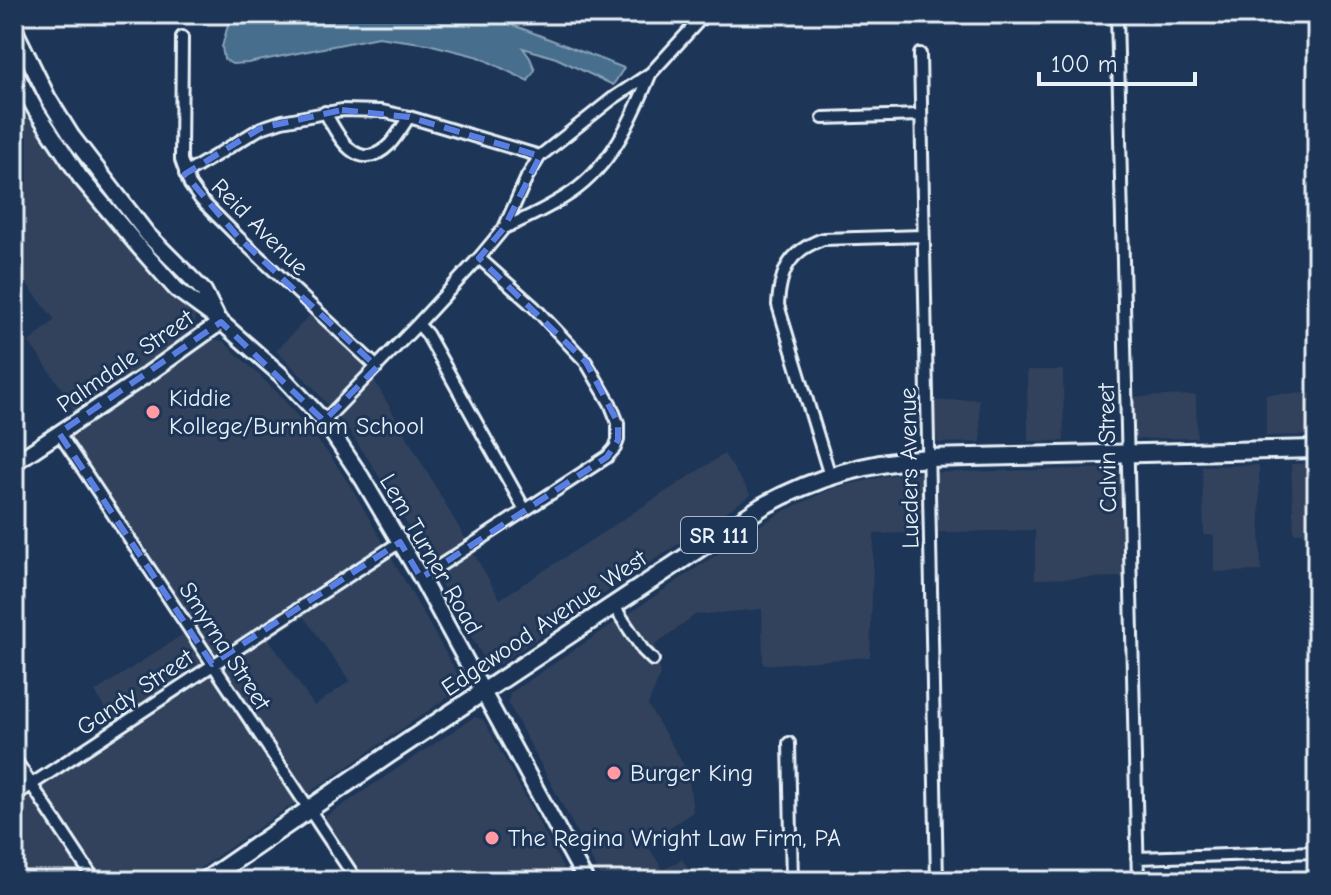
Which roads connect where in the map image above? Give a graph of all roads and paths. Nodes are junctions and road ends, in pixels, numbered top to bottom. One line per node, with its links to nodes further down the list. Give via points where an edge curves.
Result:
1 (705, 14): 7 (street)
2 (1117, 14): 23 (street, Calvin Street)
3 (14, 28): 17 (main road, Lem Turner Road, via 71,135 148,235 204,291)
4 (182, 37): 13 (street, Reid Avenue, via 180,142)
5 (920, 54): 9 (street, Lueders Avenue)
6 (14, 70): 17 (main road, Lem Turner Road, via 61,149 106,209 176,289)
7 (651, 73): 12 (street); 14 (street, via 633,117 596,171 572,192)
8 (325, 112): 10 (street, via 361,110); 10 (street, via 338,138 358,155 381,152); 13 (street, via 261,128)
9 (921, 115): 11 (street); 15 (street, Lueders Avenue)
10 (409, 117): 12 (street)
11 (823, 118)
12 (540, 156): 14 (street)
13 (185, 174): 19 (street, Reid Avenue, via 210,210)
14 (504, 228): 16 (street)
15 (923, 236): 24 (street, Lueders Avenue); 26 (street, via 823,239 793,256 784,271 778,305)
16 (479, 258): 18 (street); 27 (street, via 586,362 618,423 618,440 607,457)
17 (221, 322): 20 (main road, Lem Turner Road); 21 (main road, Palmdale Street)
18 (418, 324): 19 (street); 27 (street)
19 (377, 367): 20 (street)
20 (324, 421): 28 (main road, Lem Turner Road)
21 (59, 433): 25 (main road, Palmdale Street); 32 (street, Smyrna Street)
22 (1317, 449): 23 (main road, Edgewood Avenue West / SR 111)
23 (1127, 454): 24 (main road, Edgewood Avenue West / SR 111); 40 (street, Calvin Street)
24 (928, 458): 26 (main road, Edgewood Avenue West / SR 111, via 856,467); 46 (street, Lueders Avenue)
25 (14, 463)
26 (830, 476): 30 (main road, Edgewood Avenue West / SR 111, via 763,506)
27 (525, 510): 29 (street)
28 (400, 542): 29 (main road, Lem Turner Road); 32 (street, Gandy Street)
29 (421, 578): 33 (main road, Lem Turner Road)
30 (613, 605): 31 (street); 33 (main road, Edgewood Avenue West / SR 111)
31 (653, 660)
32 (212, 664): 36 (street, Gandy Street); 38 (street, Smyrna Street)
33 (484, 691): 38 (main road, Edgewood Avenue West / SR 111); 44 (main road, Lem Turner Road)
34 (789, 743): 45 (street)
35 (14, 758): 36 (street)
36 (32, 785): 37 (street, Gandy Street); 41 (street)
37 (14, 796)
38 (309, 810): 42 (main road, Edgewood Avenue West / SR 111); 43 (street, Smyrna Street)
39 (1317, 852): 40 (street)
40 (1137, 858): 47 (street, Calvin Street)
41 (95, 881)
42 (205, 881)
43 (357, 881)
44 (586, 881)
45 (792, 881)
46 (937, 881)
47 (1138, 881)

